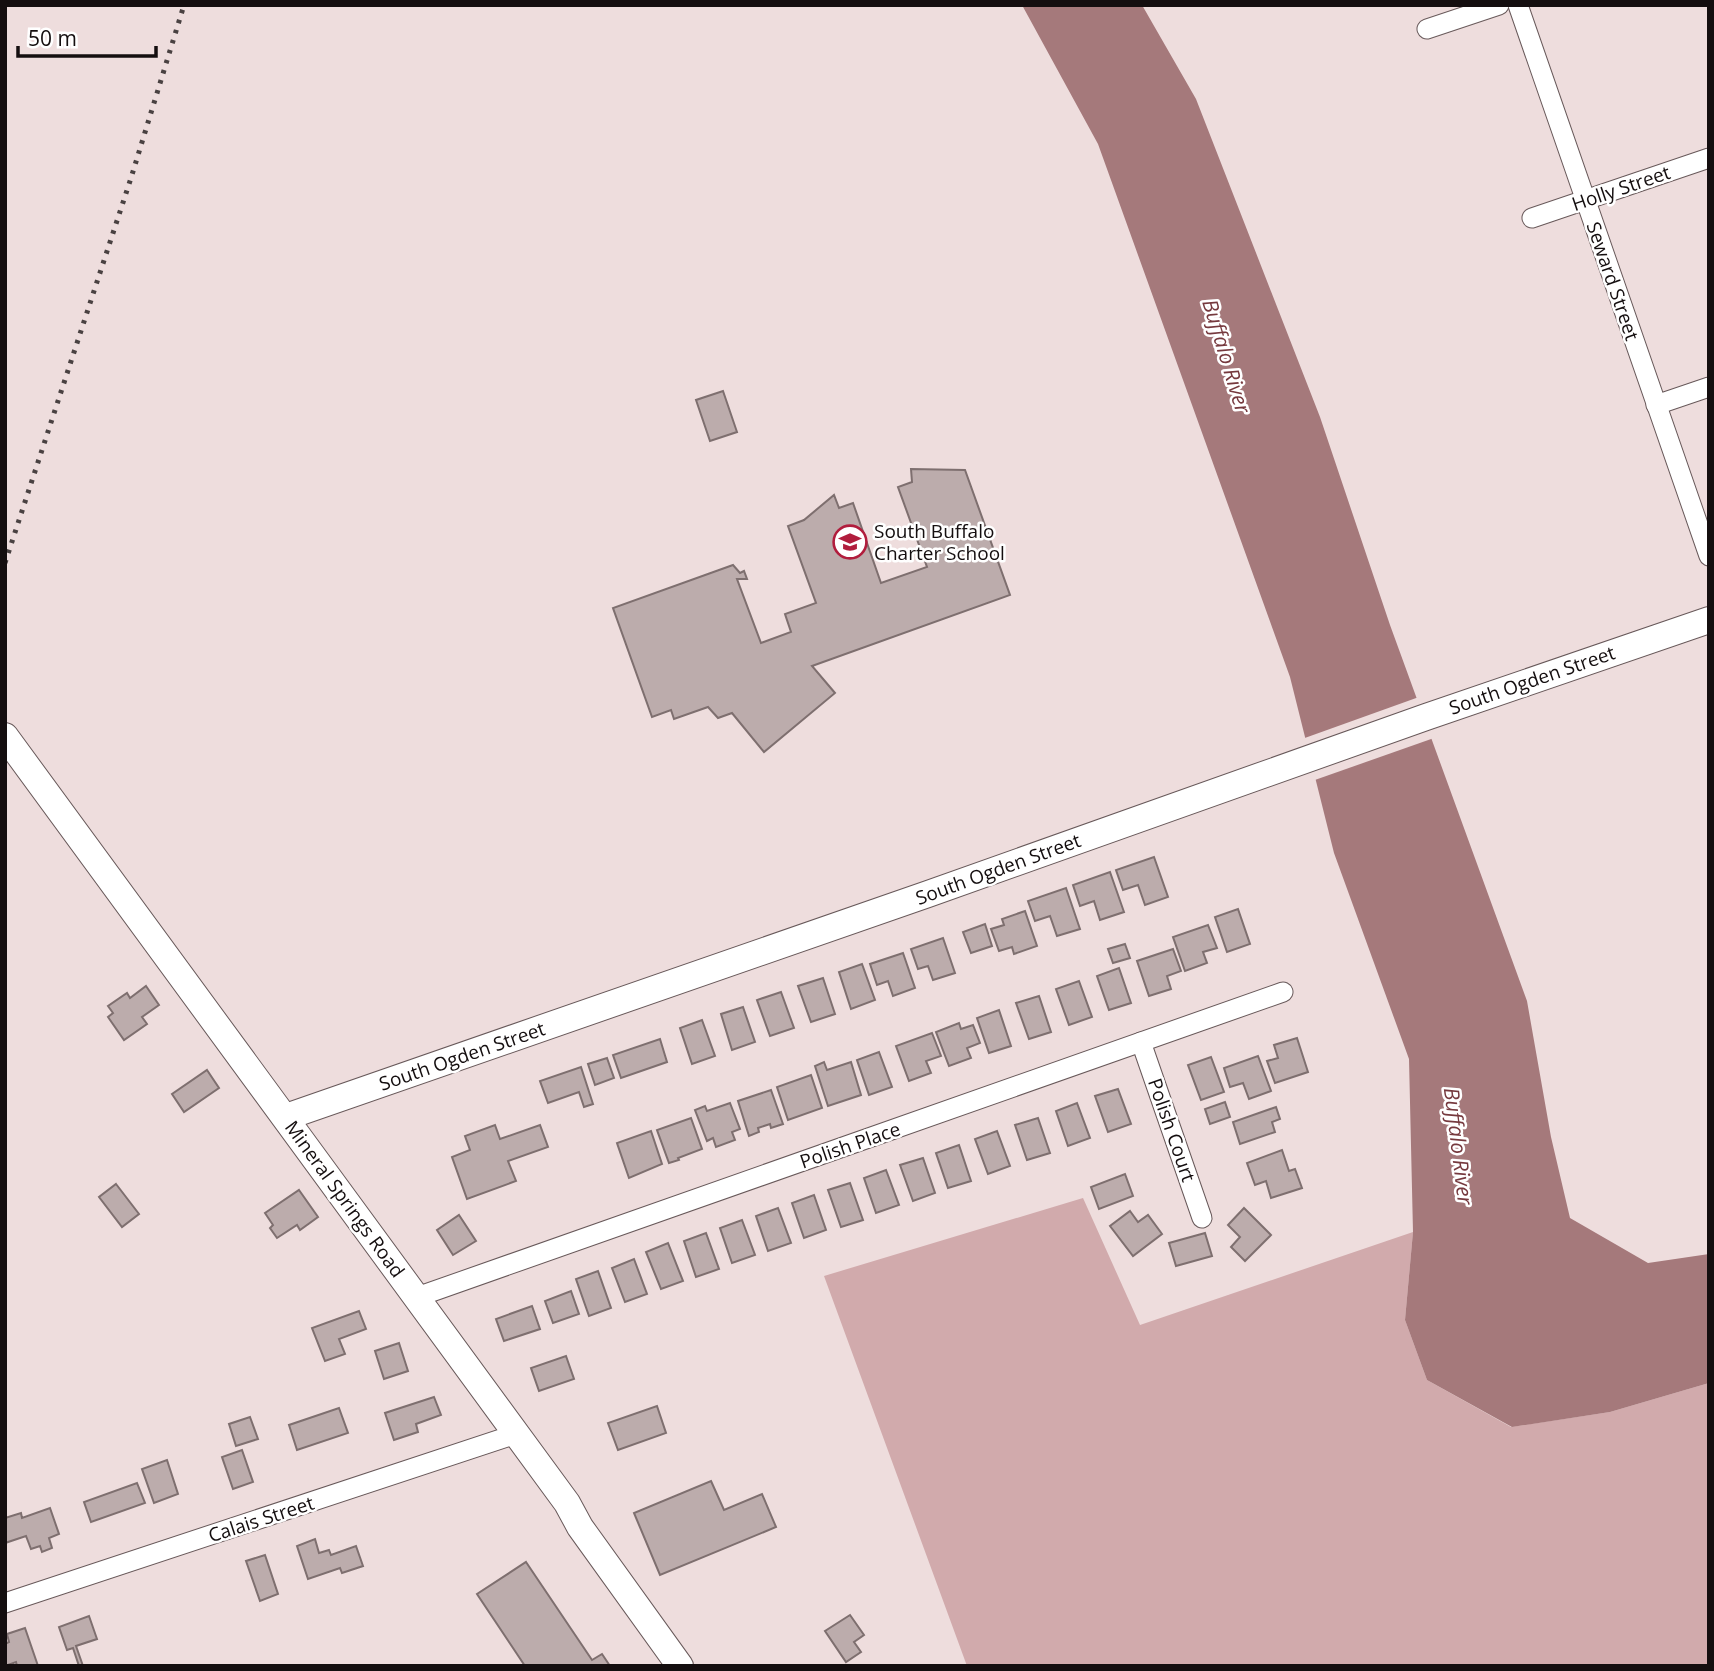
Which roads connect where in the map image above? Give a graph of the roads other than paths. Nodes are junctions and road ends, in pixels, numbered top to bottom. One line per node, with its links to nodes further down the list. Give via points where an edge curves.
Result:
1 (1499, 5): 3 (street)
2 (1518, 5): 5 (street, Seward Street)
3 (1427, 29)
4 (1709, 158): 5 (street, Holly Street)
5 (1586, 201): 6 (street, Holly Street); 8 (street, Seward Street)
6 (1532, 218)
7 (1709, 387): 8 (street)
8 (1657, 405): 9 (street, Seward Street)
9 (1709, 556)
10 (1709, 620): 14 (street, South Ogden Street)
11 (5, 736): 14 (street, Mineral Springs Road)
12 (1283, 992): 13 (street, Polish Place)
13 (1141, 1042): 15 (street, Polish Court); 16 (street, Polish Place)
14 (286, 1117): 16 (street, Mineral Springs Road)
15 (1202, 1219)
16 (417, 1297): 17 (street, Mineral Springs Road)
17 (516, 1434): 18 (street, Calais Street); 19 (street, Mineral Springs Road)
18 (5, 1603)
19 (680, 1666)

